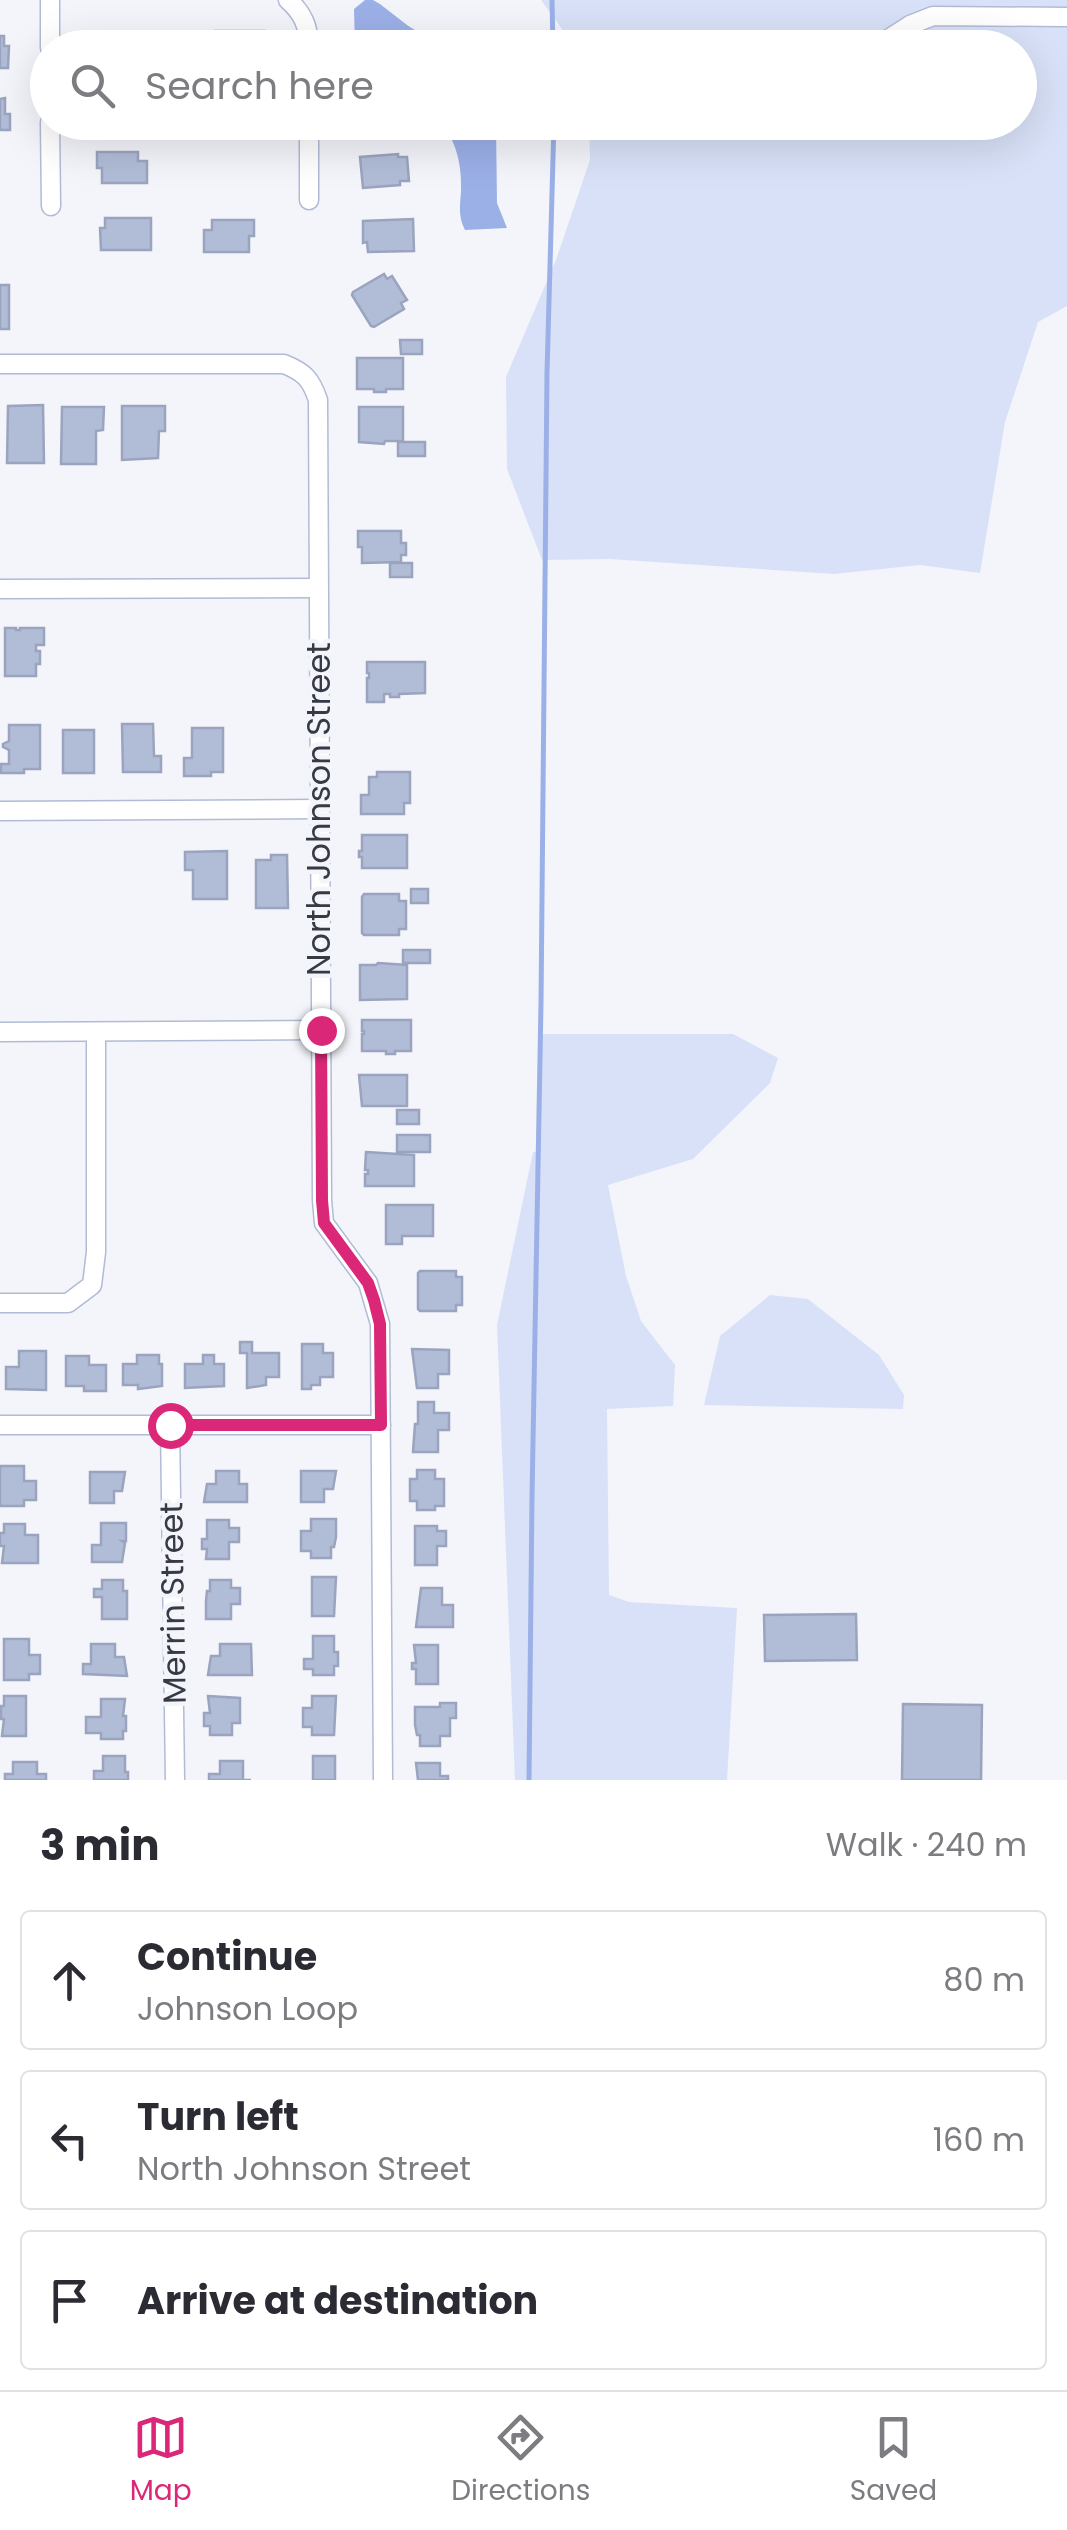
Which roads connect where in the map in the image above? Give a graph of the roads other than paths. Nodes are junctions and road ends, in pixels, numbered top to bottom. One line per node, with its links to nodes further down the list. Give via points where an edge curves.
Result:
1 (50, 0): 4 (street)
2 (288, 0): 5 (street, via 301,11)
3 (1067, 17): 6 (street, via 933,16)
4 (50, 30)
5 (307, 30)
6 (902, 30)
7 (50, 140): 10 (street)
8 (309, 140): 9 (street)
9 (309, 200)
10 (51, 206)
11 (0, 364): 12 (street, North Johnson Street, via 284,364 302,371 318,400)
12 (318, 588): 13 (street); 14 (street, North Johnson Street)
13 (0, 589)
14 (319, 810): 15 (street); 16 (street, North Johnson Street)
15 (0, 811)
16 (321, 1030): 18 (street); 22 (street, North Johnson Street, via 324,1223 374,1300)
17 (0, 1032): 18 (street)
18 (96, 1032): 19 (street, via 92,1286 68,1304)
19 (0, 1304)
20 (0, 1425): 21 (street)
21 (170, 1425): 22 (street); 23 (street, Merrin Street)
22 (381, 1425): 24 (street, North Johnson Street)
23 (175, 1780)
24 (383, 1780)

